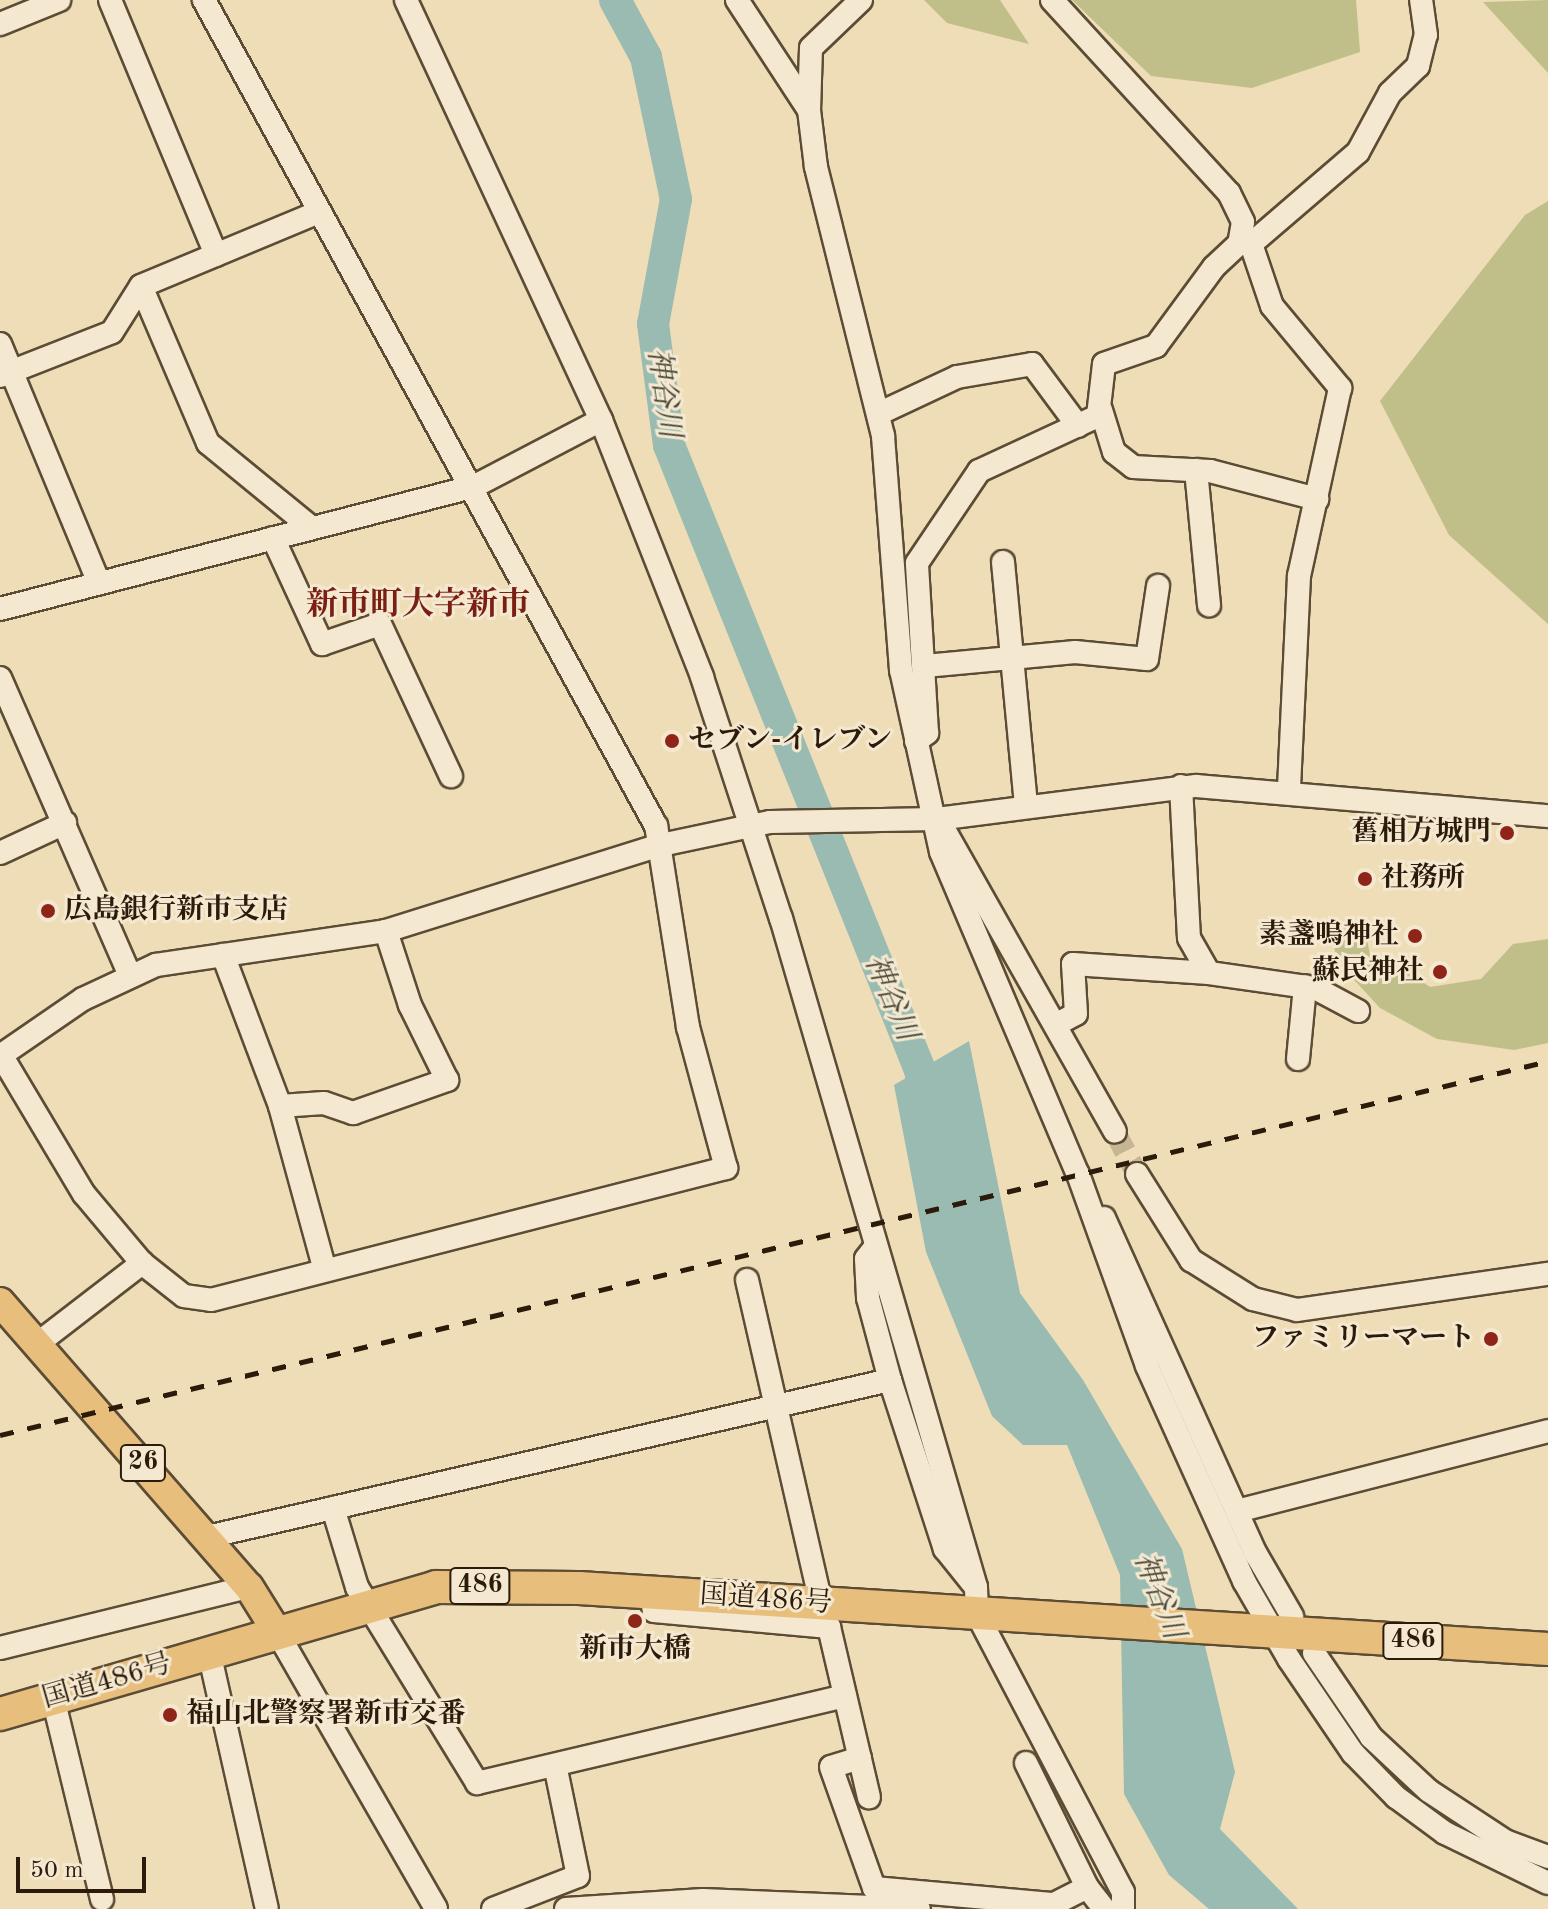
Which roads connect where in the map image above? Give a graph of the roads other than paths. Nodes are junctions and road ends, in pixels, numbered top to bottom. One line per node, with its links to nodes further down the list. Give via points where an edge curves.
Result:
1 (59, 0): 9 (street)
2 (110, 0): 13 (street)
3 (204, 0): 11 (street)
4 (406, 0): 19 (street)
5 (737, 0): 10 (street)
6 (861, 0): 10 (street, via 811,48)
7 (1052, 0): 12 (street, via 1229,193 1243,222)
8 (1421, 0): 12 (street, via 1426,35 1418,66 1390,93 1358,152)
9 (0, 24)
10 (809, 110): 18 (street, via 816,167)
11 (319, 212): 13 (street); 22 (street)
12 (1245, 244): 17 (street, via 1156,346 1104,364); 23 (street, via 1272,306 1340,388)
13 (216, 255): 14 (street)
14 (141, 286): 16 (street, via 112,332); 24 (street, via 208,443)
15 (0, 344): 16 (street)
16 (8, 373): 27 (street)
17 (1101, 410): 20 (street); 21 (street, via 1114,452 1133,467)
18 (878, 414): 20 (street, via 957,377 1032,364); 34 (street, via 901,670)
19 (601, 420): 22 (street); 42 (street)
20 (1078, 426): 32 (street, via 979,471 917,563)
21 (1196, 470): 23 (street); 29 (street)
22 (475, 486): 24 (street); 43 (street)
23 (1317, 499): 37 (street, via 1299,576)
24 (312, 528): 25 (street)
25 (273, 538): 27 (street); 35 (street, via 322,644 380,624)
26 (1003, 562): 31 (street)
27 (99, 583): 30 (street)
28 (1158, 586): 31 (street, via 1147,659 1075,652)
29 (1209, 605)
30 (0, 609)
31 (1009, 658): 32 (street); 38 (street)
32 (925, 666): 34 (street, via 927,733)
33 (0, 678): 41 (street)
34 (915, 742): 40 (street)
35 (451, 776)
36 (1181, 786): 37 (street); 38 (street); 47 (street, via 1189,938)
37 (1289, 791): 39 (street)
38 (1026, 806): 40 (street)
39 (1548, 816)
40 (937, 819): 42 (street); 51 (street); 57 (street, via 941,852)
41 (65, 823): 44 (street); 48 (street)
42 (760, 824): 43 (street); 58 (street)
43 (661, 845): 45 (street); 60 (street, via 688,1027 726,1168)
44 (0, 853)
45 (386, 931): 46 (street); 54 (street, via 410,1005 447,1080 353,1113 324,1103)
46 (223, 955): 48 (street); 54 (street)
47 (1209, 973): 49 (street); 51 (street, via 1073,964 1076,1014)
48 (130, 975): 52 (street)
49 (1305, 986): 50 (street); 53 (street)
50 (1358, 1011)
51 (1057, 1024): 55 (street)
52 (0, 1056): 59 (street, via 50,1145)
53 (1298, 1059)
54 (280, 1106): 60 (street)
55 (1115, 1132)
56 (1137, 1174): 61 (street, via 1191,1260 1268,1303 1297,1310 1386,1301)
57 (1089, 1207): 69 (street, via 1099,1209 1138,1279); 76 (street, via 1147,1366 1244,1581)
58 (876, 1246): 65 (street, via 866,1259 868,1298); 73 (street)
59 (142, 1263): 60 (street, via 184,1296 211,1300); 64 (street)
60 (325, 1270)
61 (1548, 1274)
62 (747, 1280): 66 (street)
63 (0, 1302): 64 (main road, 26)
64 (37, 1344): 70 (main road, 26)
65 (890, 1380): 66 (street); 73 (street, via 945,1549)
66 (776, 1406): 68 (street); 75 (street)
67 (1548, 1431): 69 (street)
68 (333, 1508): 70 (street); 74 (street)
69 (1237, 1511): 76 (street)
70 (207, 1537): 71 (main road, 26)
71 (249, 1587): 77 (main road, 26); 78 (street)
72 (651, 1593): 74 (highway, 国道486号 / 486, via 436,1587); 75 (highway, 国道486号 / 486); 82 (street, via 654,1611 829,1627)
73 (977, 1600): 75 (highway, 国道486号 / 486); 76 (highway, 国道486号 / 486); 99 (street, via 1123,1892)
74 (367, 1604): 77 (highway, 国道486号 / 486); 87 (street, via 477,1783)
75 (821, 1604)
76 (1285, 1624): 79 (highway, 国道486号 / 486); 90 (street, via 1313,1698 1396,1797 1445,1833)
77 (277, 1632): 80 (highway, 国道486号 / 486); 94 (street)
78 (0, 1648)
79 (1548, 1649)
80 (209, 1652): 83 (highway, 国道486号 / 486); 93 (street)
81 (1314, 1653): 89 (street, via 1371,1737 1429,1791 1505,1841)
82 (845, 1696): 85 (street); 87 (street)
83 (53, 1698): 84 (highway, 国道486号 / 486); 92 (street)
84 (0, 1714)
85 (860, 1758): 88 (street); 91 (street, via 831,1767 874,1888 1054,1904)
86 (1026, 1763): 91 (street)
87 (555, 1765): 95 (street, via 578,1876)
88 (869, 1797)
89 (1548, 1857)
90 (1548, 1883)
91 (1087, 1887): 98 (street)
92 (102, 1899)
93 (267, 1909)
94 (436, 1909)
95 (493, 1909)
96 (566, 1909): 97 (street, via 703,1900)
97 (919, 1909)
98 (1104, 1909)
99 (1123, 1909)

